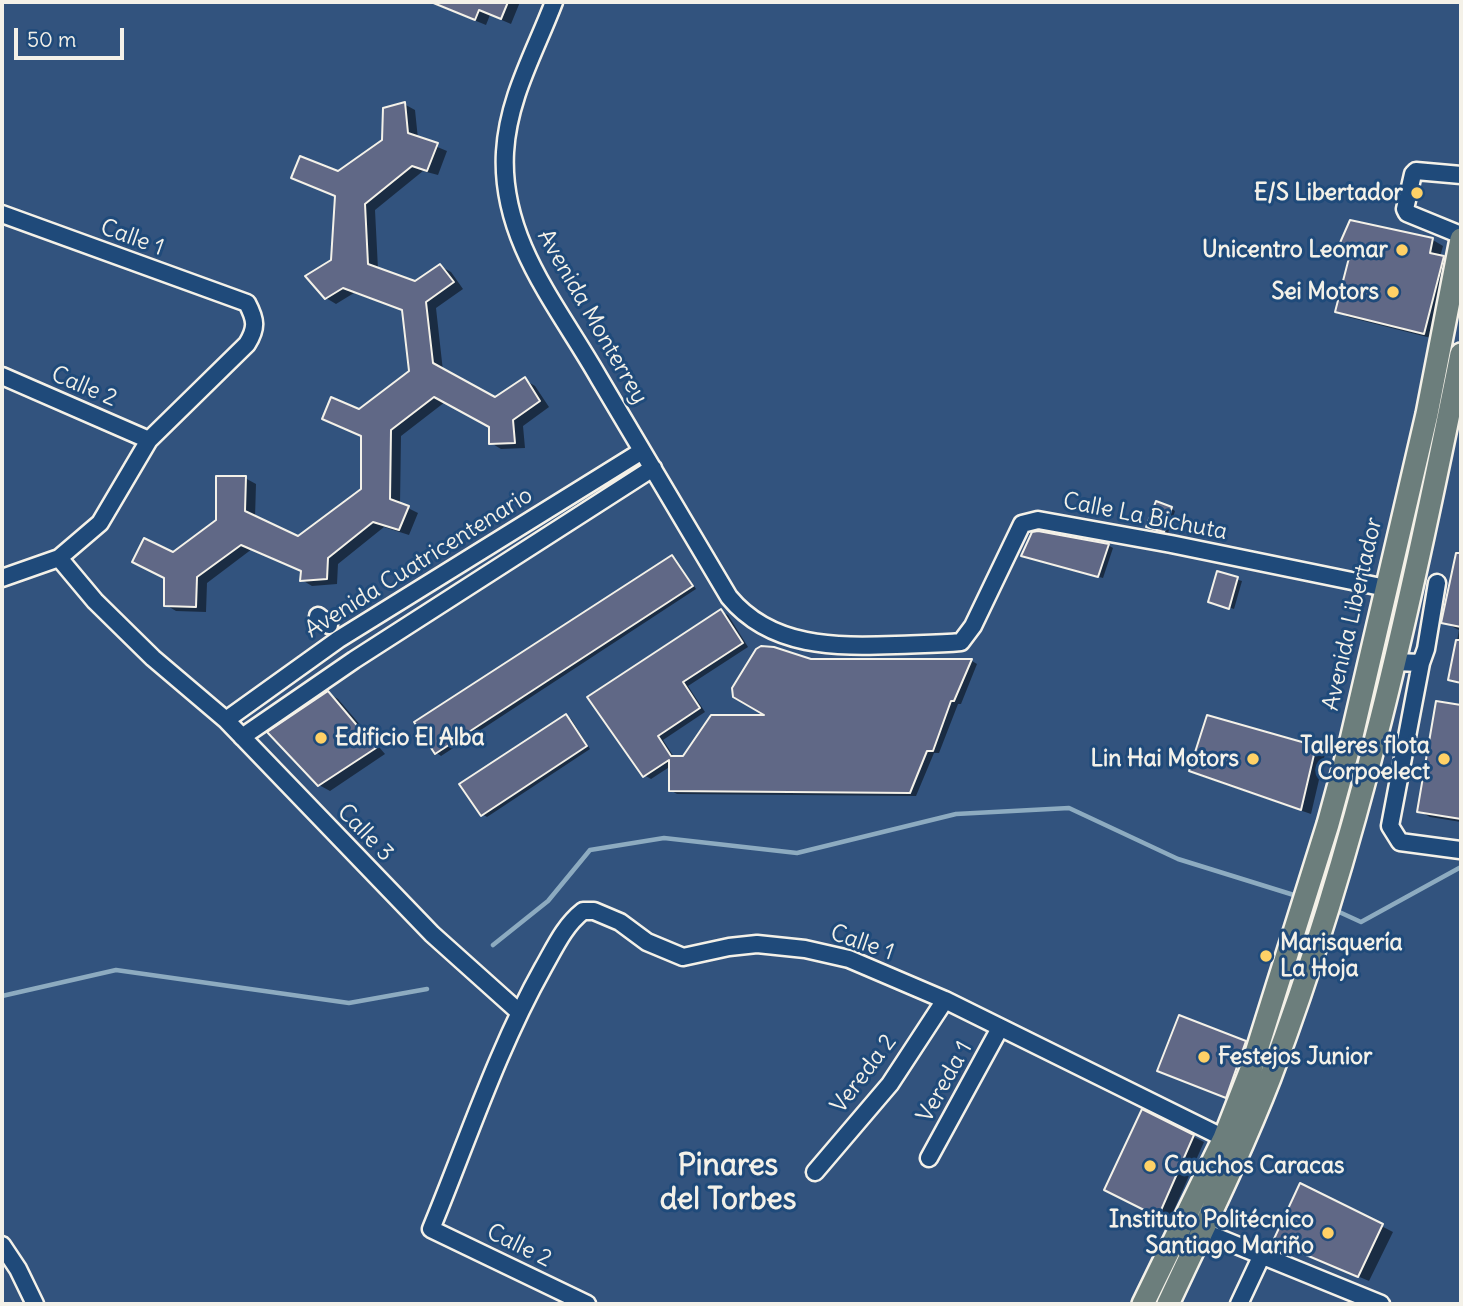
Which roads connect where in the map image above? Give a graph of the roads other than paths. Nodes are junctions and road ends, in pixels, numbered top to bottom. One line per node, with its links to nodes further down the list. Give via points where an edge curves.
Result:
1 (554, 2): 8 (street, Avenida Monterrey, via 517,88 509,120 507,202 538,279)
2 (1461, 175): 4 (street, via 1416,171 1405,209 1407,214)
3 (2, 214): 7 (street, Calle 1, via 247,303 256,318 247,344)
4 (1461, 237): 13 (main road, Avenida Libertador, via 1427,414)
5 (1461, 354): 14 (main road, Avenida Libertador)
6 (2, 376): 7 (street, Calle 2)
7 (149, 440): 10 (street, via 100,523)
8 (642, 451): 9 (street, Calle La Bichuta); 16 (street, Avenida Cuatricentenario, via 339,639)
9 (653, 468): 13 (street, Calle La Bichuta, via 738,608 784,635 814,644 961,642 1022,524 1038,520); 17 (street, Avenida Cuatricentenario)
10 (58, 558): 11 (street); 16 (street, Calle 3, via 143,649)
11 (2, 578)
12 (1437, 583): 15 (street)
13 (1386, 588): 22 (main road, Avenida Libertador, via 1328,824 1251,1069)
14 (1394, 662): 15 (street); 25 (main road, Avenida Libertador, via 1353,830 1270,1078)
15 (1421, 663): 18 (street, via 1390,826 1400,842)
16 (226, 720): 17 (street, Calle 3)
17 (242, 737): 20 (street, Calle 3, via 432,934)
18 (1460, 850)
19 (945, 1000): 20 (street, Calle 1, via 849,959 804,949 757,944 683,957 647,942 620,922 583,911 561,935); 21 (street, Calle 1); 24 (street, Vereda 2, via 890,1084)
20 (519, 1012): 29 (street, Calle 2, via 431,1229)
21 (1000, 1028): 22 (street, Calle 1); 23 (street, Vereda 1)
22 (1224, 1138): 25 (main road, Avenida Libertador)
23 (929, 1158)
24 (814, 1172)
25 (1193, 1227): 27 (street); 30 (main road, Avenida Libertador); 31 (main road, Avenida Libertador)
26 (2, 1245): 28 (street)
27 (1262, 1255): 32 (street); 33 (street)
28 (35, 1304)
29 (587, 1304)
30 (1143, 1304)
31 (1168, 1304)
32 (1239, 1304)
33 (1381, 1304)

